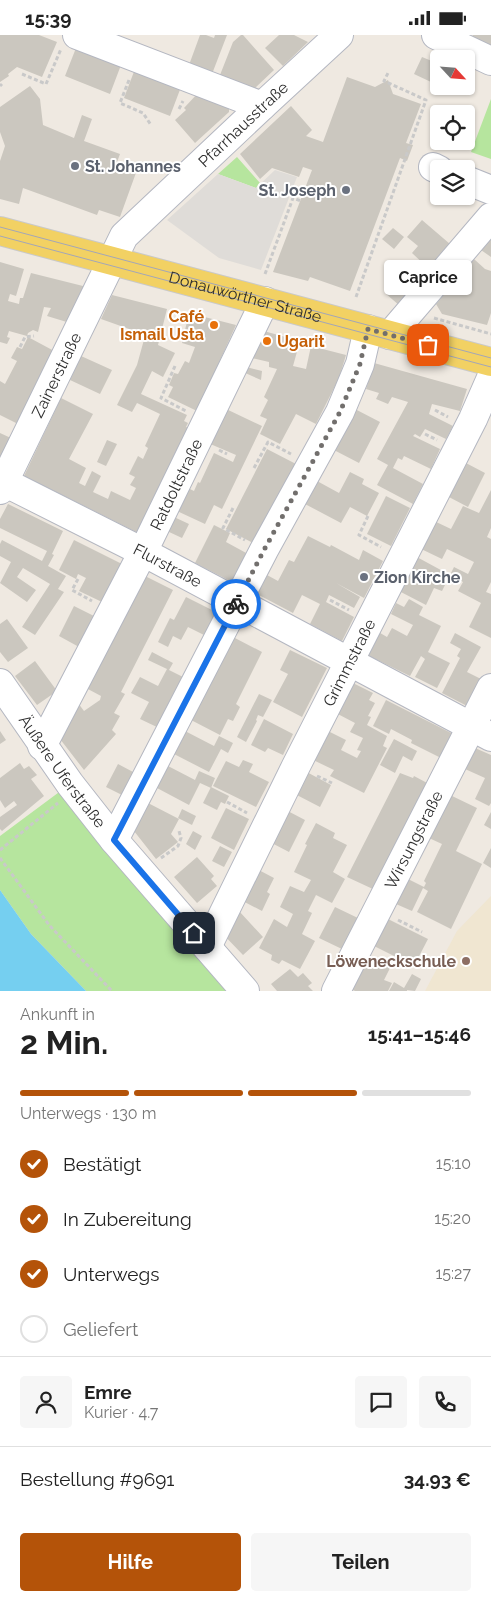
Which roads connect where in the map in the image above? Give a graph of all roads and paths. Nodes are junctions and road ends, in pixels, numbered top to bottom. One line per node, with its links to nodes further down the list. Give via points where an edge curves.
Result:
1 (340, 35): 8 (street, Pfarrhausstraße)
2 (436, 35): 5 (street)
3 (70, 39): 4 (street); 7 (path, via 46,84)
4 (137, 58): 8 (street); 9 (path, via 120,103 143,113)
5 (491, 61)
6 (388, 73): 17 (path, via 384,81 426,100)
7 (22, 74)
8 (262, 106): 15 (street, Pfarrhausstraße, via 124,237)
9 (151, 125)
10 (475, 184): 11 (street)
11 (491, 190)
12 (301, 201): 16 (path, via 291,198)
13 (491, 217): 19 (street)
14 (0, 231): 15 (main road, Donauwörther Straße)
15 (112, 261): 18 (main road, Donauwörther Straße); 30 (street, Zainerstraße)
16 (265, 274)
17 (356, 297)
18 (265, 301): 20 (main road, Donauwörther Straße); 27 (street, Ratdoltstraße)
19 (410, 312): 20 (street); 21 (path)
20 (379, 332): 24 (main road, Donauwörther Straße); 28 (street)
21 (491, 334)
22 (34, 336): 23 (path, via 25,337)
23 (20, 347)
24 (491, 362)
25 (175, 367): 27 (path, via 161,397)
26 (491, 378): 35 (street, Grimmstraße)
27 (206, 421): 34 (street, Ratdoltstraße)
28 (312, 464): 29 (path, via 268,442); 33 (street)
29 (254, 468)
30 (1, 484): 34 (street, Flurstraße)
31 (233, 508): 33 (path, via 223,528)
32 (368, 516): 35 (path, via 359,535)
33 (264, 550): 37 (street)
34 (143, 553): 37 (street, Flurstraße); 38 (street, Ratdoltstraße)
35 (402, 558): 39 (street, Grimmstraße)
36 (78, 579): 38 (path, via 72,590)
37 (237, 603): 39 (street, Flurstraße); 46 (street)
38 (112, 612): 43 (street, Ratdoltstraße)
39 (349, 663): 42 (street, Flurstraße); 50 (street, Grimmstraße)
40 (0, 683): 43 (street, Äußere Uferstraße)
41 (491, 688): 42 (street, Wirsungstraße)
42 (481, 732): 53 (street, Wirsungstraße)
43 (42, 745): 44 (street, Äußere Uferstraße)
44 (75, 790): 46 (street, Äußere Uferstraße); 47 (path)
45 (179, 831): 49 (path, via 178,846)
46 (114, 840): 49 (street, Äußere Uferstraße)
47 (0, 850)
48 (0, 858): 51 (path, via 50,925)
49 (142, 873): 50 (street, Äußere Uferstraße)
50 (207, 947): 52 (street, Äußere Uferstraße)
51 (112, 991)
52 (246, 991)
53 (336, 991)

